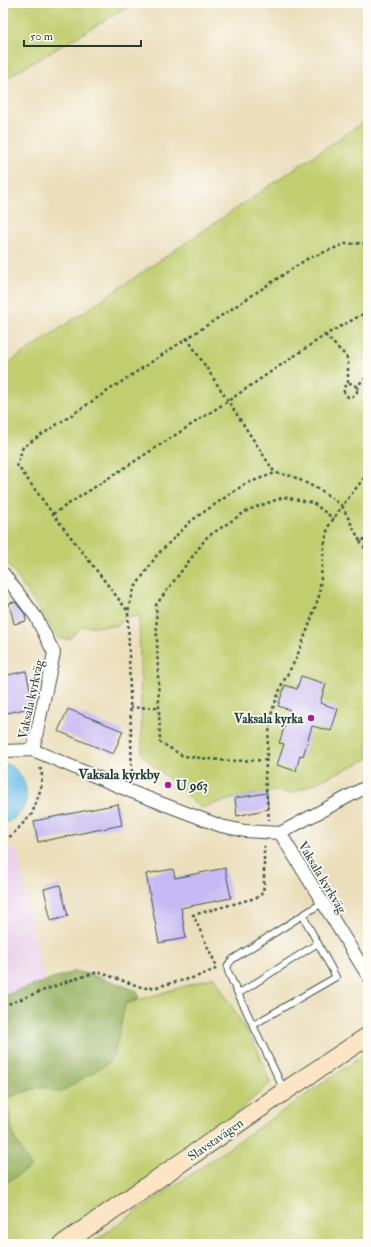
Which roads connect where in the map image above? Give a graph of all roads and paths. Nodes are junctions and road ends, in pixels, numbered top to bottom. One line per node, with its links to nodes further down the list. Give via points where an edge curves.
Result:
1 (368, 243): 4 (path, via 345,244 308,259)
2 (368, 313): 3 (path)
3 (325, 334): 6 (path, via 346,356); 8 (path)
4 (187, 338): 8 (path); 12 (path, via 23,447 17,465)
5 (368, 376): 7 (path)
6 (348, 383): 7 (path, via 352,383); 7 (path, via 343,388 346,395 352,397)
7 (357, 389)
8 (228, 401): 9 (path); 12 (path)
9 (275, 473): 11 (path, via 292,476 322,491); 18 (path, via 245,484 192,520 156,555 134,589)
10 (368, 473): 11 (path)
11 (342, 506): 13 (path); 15 (path)
12 (53, 514): 18 (path)
13 (334, 519): 19 (path, via 313,503 284,497 248,510 207,537 156,605); 23 (path, via 328,527 324,547 319,596 296,659 282,684 272,711)
14 (368, 538): 15 (path)
15 (360, 541): 16 (path)
16 (368, 552)
17 (3, 573): 21 (street, Vaksala kyrkväg, via 36,618 54,653)
18 (128, 611): 20 (path)
19 (159, 707): 20 (path); 23 (path, via 160,742 183,756 229,761)
20 (130, 708): 25 (path)
21 (33, 750): 22 (street, Vaksala kyrkväg); 25 (street, Vaksala kyrkväg); 27 (path, via 42,772 41,788 32,814 11,836)
22 (3, 751)
23 (266, 760): 26 (path, via 265,777)
24 (368, 786): 26 (street, Vaksala kyrkväg)
25 (132, 792): 26 (street, Vaksala kyrkväg, via 221,826)
26 (275, 833): 28 (street, Vaksala kyrkväg); 33 (path, via 264,849 264,884 259,897 193,915 218,968 196,978 144,988 98,972)
27 (3, 837)
28 (322, 903): 29 (lane); 31 (street, Vaksala kyrkväg)
29 (303, 916): 30 (lane); 32 (lane, via 228,964 227,969)
30 (318, 943): 32 (lane); 34 (lane, via 336,977)
31 (368, 976)
32 (238, 994): 34 (lane)
33 (3, 1006)
34 (253, 1025): 36 (lane)
35 (368, 1036): 36 (street, Slavstavägen)
36 (285, 1091): 37 (street, Slavstavägen)
37 (63, 1244)

